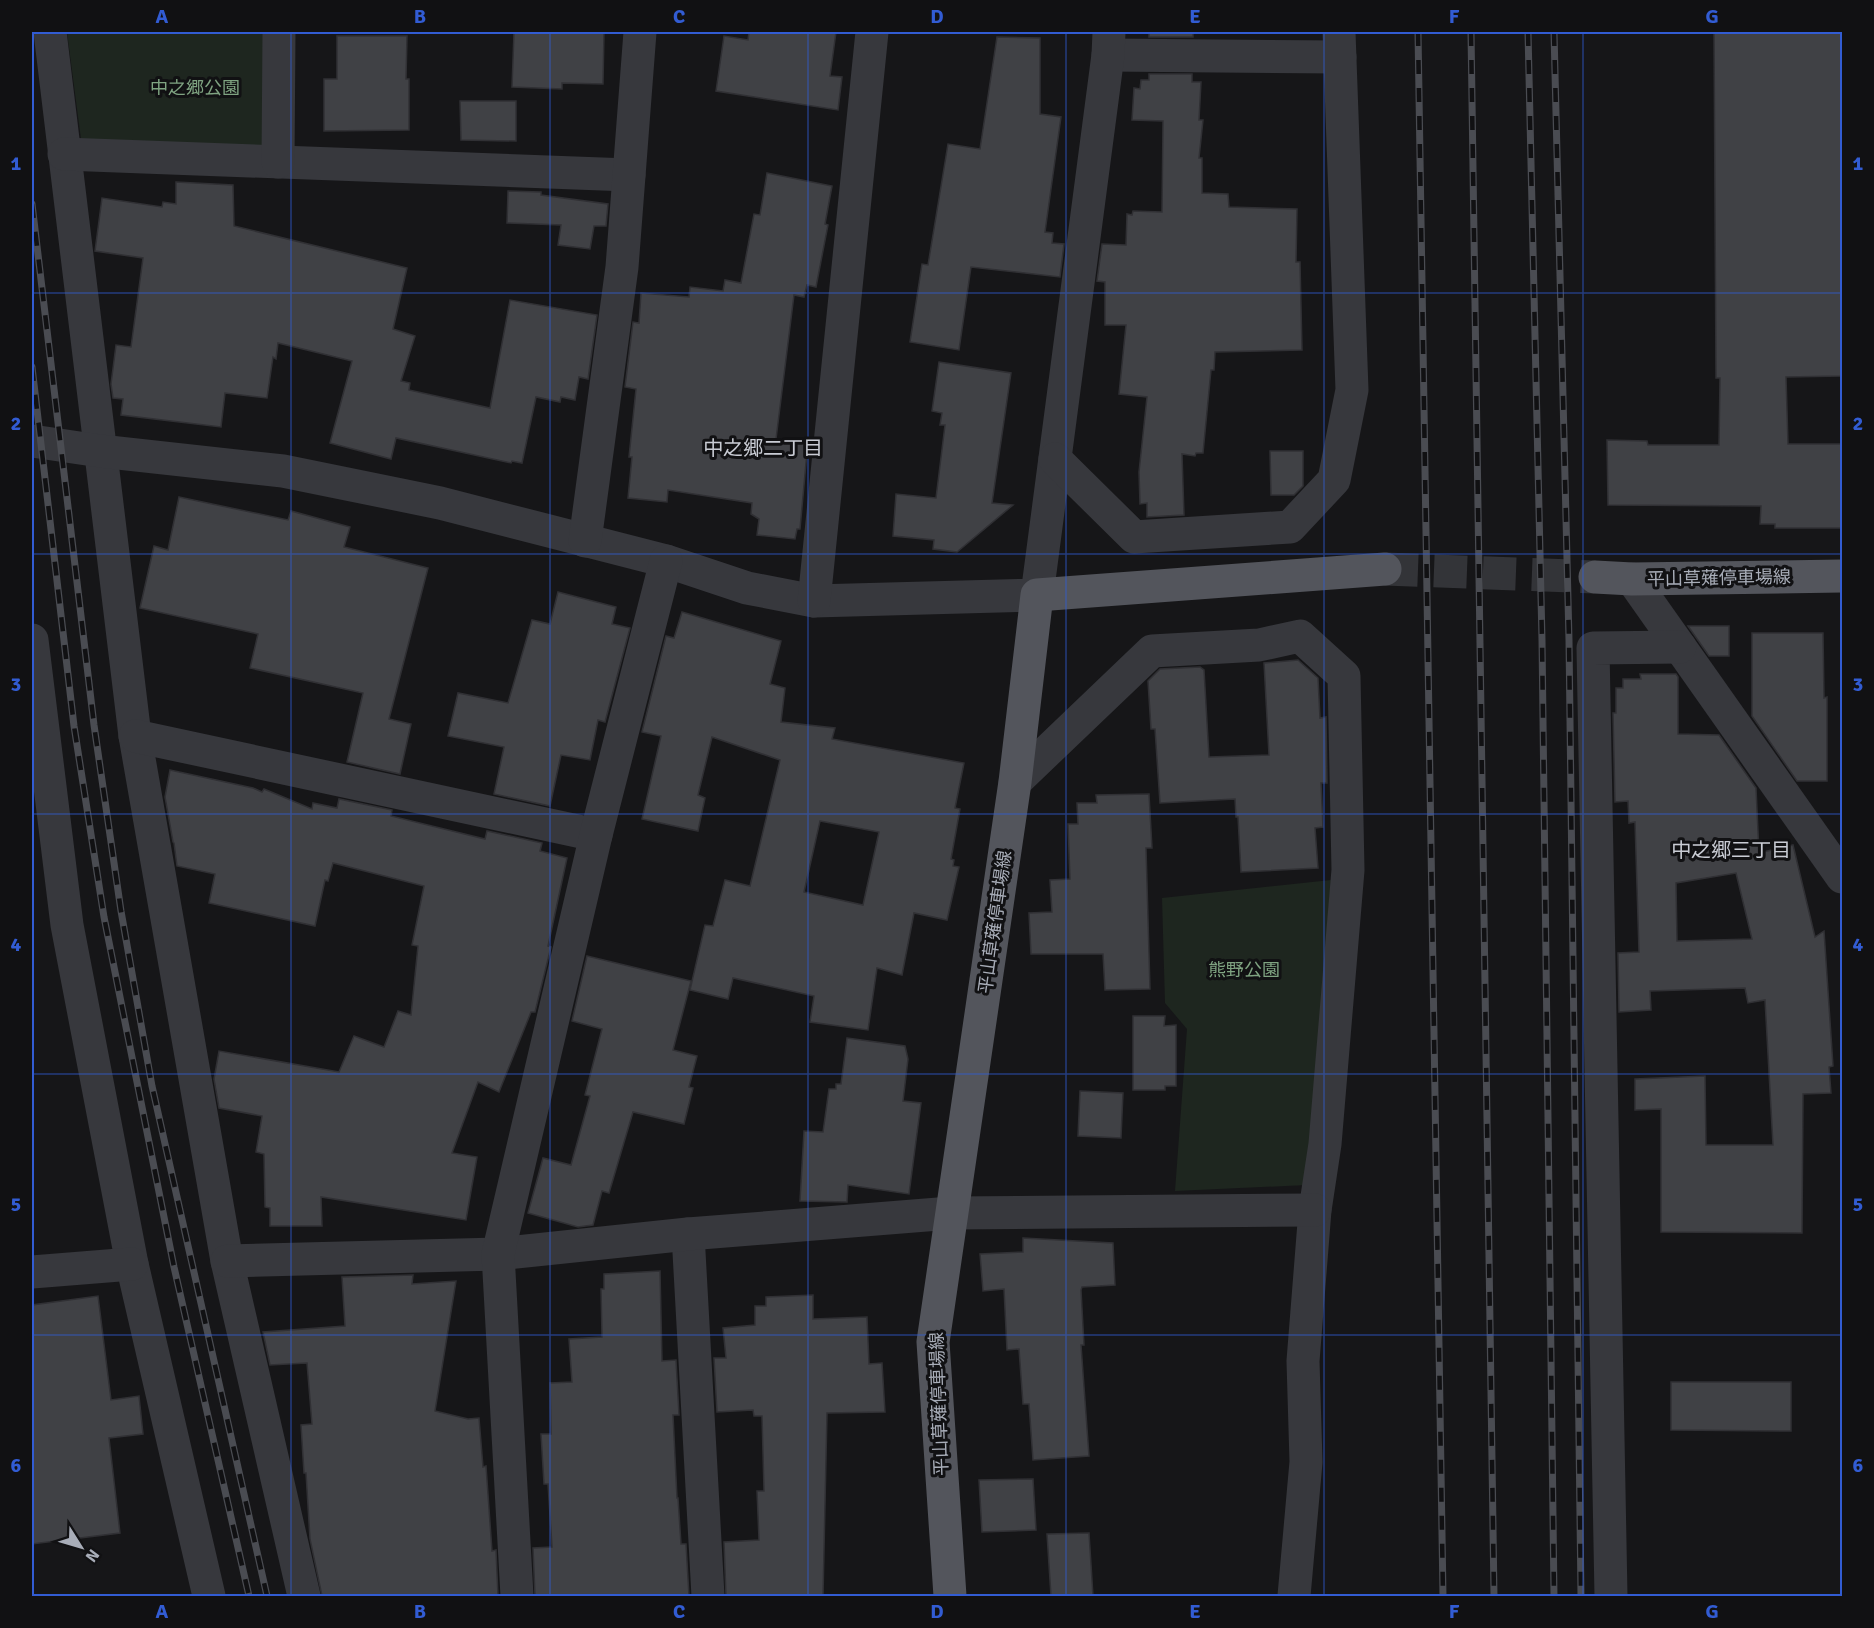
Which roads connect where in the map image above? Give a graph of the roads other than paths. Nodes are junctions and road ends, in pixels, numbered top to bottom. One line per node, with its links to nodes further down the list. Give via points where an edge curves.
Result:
1 (50, 32): 7 (street)
2 (279, 32): 8 (street)
3 (640, 32): 9 (street)
4 (872, 32): 20 (street)
5 (1108, 43): 6 (street); 12 (street)
6 (1339, 44): 12 (street, via 1352,390 1334,480 1290,527 1134,537)
7 (64, 154): 8 (street); 11 (street)
8 (278, 162): 9 (street)
9 (629, 175): 13 (street, via 622,267)
10 (32, 441): 11 (street)
11 (100, 451): 13 (street, via 283,471 440,503); 23 (street)
12 (1055, 459): 19 (street)
13 (585, 541): 14 (street)
14 (666, 561): 20 (street, via 747,588); 25 (street)
15 (1385, 569): 19 (main road)
16 (1842, 576): 18 (main road, 平山草薙停車場線)
17 (1595, 577): 18 (main road, 平山草薙停車場線)
18 (1632, 579): 22 (street)
19 (1037, 595): 20 (street); 24 (main road, 平山草薙停車場線)
20 (814, 601)
21 (32, 640): 32 (street, via 67,925)
22 (1680, 647): 26 (street); 40 (street, via 1593,648)
23 (135, 735): 25 (street); 31 (street)
24 (1015, 782): 27 (street, via 1152,651 1259,645 1300,636 1344,676 1348,870 1325,1144); 28 (main road, 平山草薙停車場線)
25 (596, 835): 30 (street)
26 (1842, 876)
27 (1315, 1210): 28 (street); 39 (street, via 1303,1361 1306,1462)
28 (951, 1213): 29 (street); 38 (main road, 平山草薙停車場線, via 933,1342)
29 (688, 1234): 30 (street); 37 (street)
30 (498, 1254): 31 (street); 36 (street)
31 (227, 1261): 35 (street)
32 (132, 1264): 33 (street); 34 (street)
33 (32, 1272)
34 (209, 1596)
35 (304, 1596)
36 (517, 1596)
37 (708, 1596)
38 (950, 1596)
39 (1294, 1596)
40 (1611, 1596)

